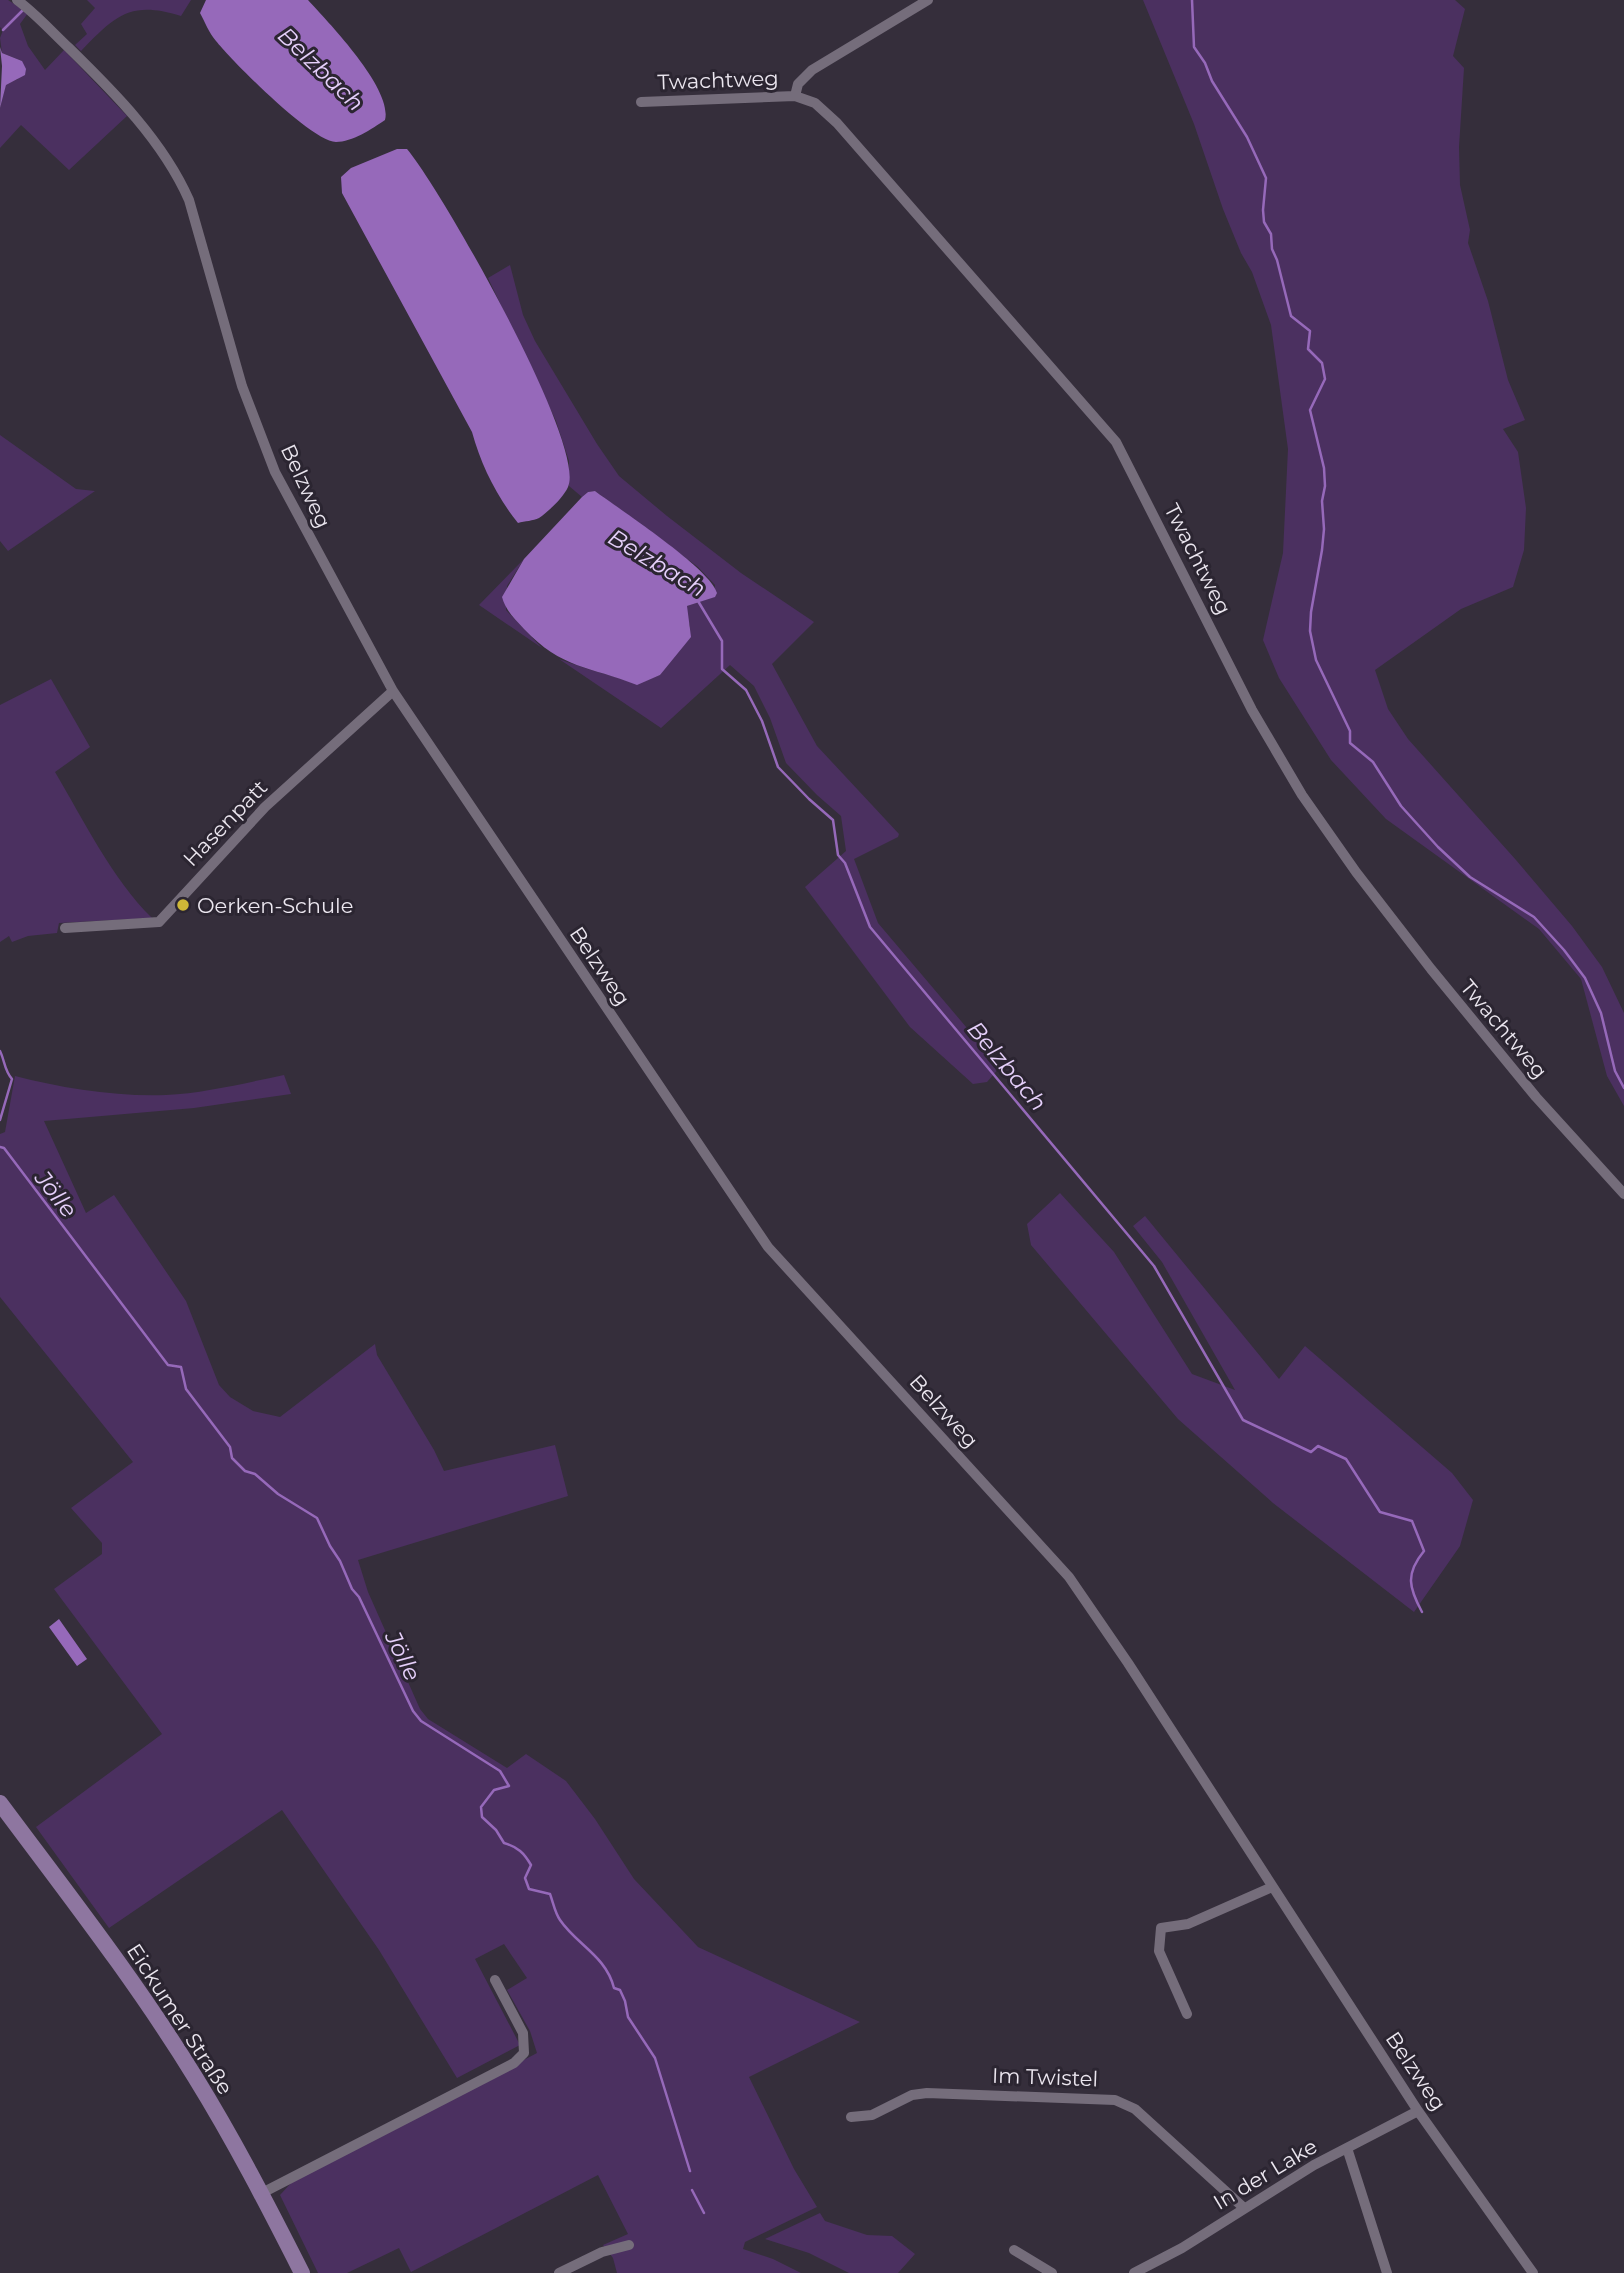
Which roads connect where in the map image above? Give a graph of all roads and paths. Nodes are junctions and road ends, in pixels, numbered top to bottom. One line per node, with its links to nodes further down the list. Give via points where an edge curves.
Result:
1 (17, 0): 5 (street, Belzweg, via 135,117 180,180 242,386 275,472)
2 (928, 0): 3 (street, via 812,70 798,84)
3 (795, 96): 4 (street, Twachtweg); 7 (street, Twachtweg, via 815,103 837,123 1115,442 1252,710 1302,795 1431,970)
4 (640, 102)
5 (393, 691): 6 (street, Hasenpatt, via 265,807 159,922); 9 (street, Belzweg, via 749,1222 1069,1577)
6 (65, 928)
7 (1624, 1194)
8 (0, 1803): 15 (main road, Eickumer Straße, via 165,2031)
9 (1272, 1887): 11 (street, via 1188,1924 1161,1928 1158,1951); 12 (street, Belzweg)
10 (495, 1980): 15 (street, via 523,2033 524,2053 514,2063)
11 (1187, 2014)
12 (1418, 2110): 14 (street, In der Lake); 24 (street, Belzweg)
13 (852, 2117): 16 (street, Im Twistel, via 872,2115 912,2095 927,2093 1115,2100 1135,2109)
14 (1347, 2148): 16 (street, In der Lake); 23 (street)
15 (262, 2193): 19 (main road, Eickumer Straße)
16 (1244, 2208): 22 (street, In der Lake)
17 (629, 2245): 20 (street)
18 (1014, 2250): 21 (street)
19 (302, 2273)
20 (559, 2273)
21 (1052, 2273)
22 (1134, 2273)
23 (1387, 2273)
24 (1533, 2273)

